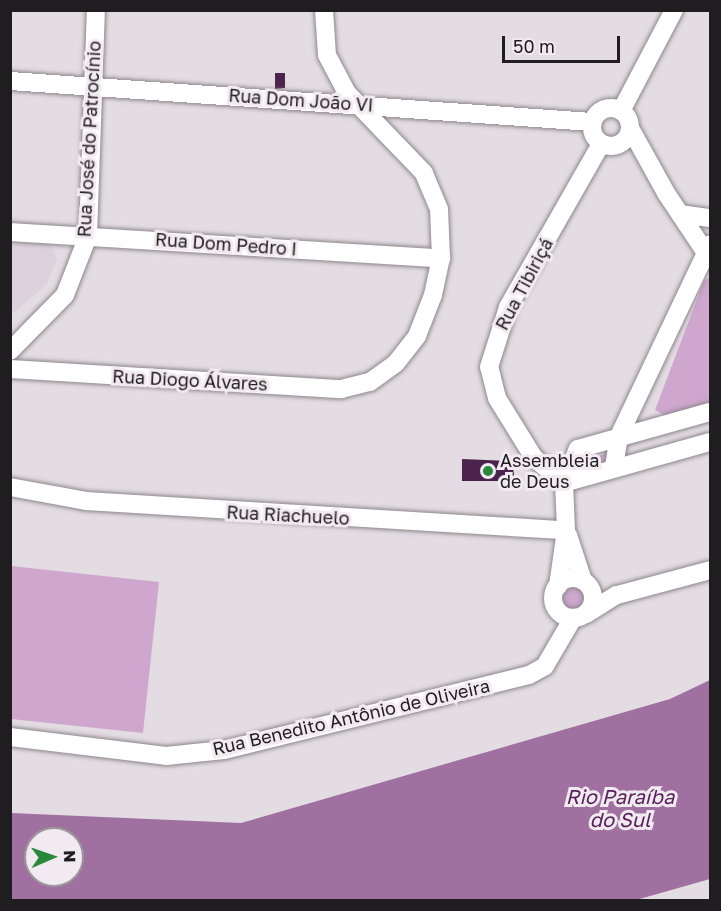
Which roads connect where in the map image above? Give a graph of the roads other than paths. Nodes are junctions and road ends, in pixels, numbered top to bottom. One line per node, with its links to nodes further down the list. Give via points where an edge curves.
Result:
1 (96, 10): 5 (street, Rua José do Patrocínio)
2 (324, 10): 6 (street, via 327,55 347,93)
3 (674, 10): 7 (street)
4 (10, 81): 5 (street, Rua Dom João VI)
5 (93, 87): 6 (street, Rua Dom João VI); 14 (street, Rua José do Patrocínio)
6 (359, 104): 8 (street, Rua Dom João VI); 16 (street, via 424,173 439,209)
7 (621, 111): 8 (street, via 603,109); 9 (street)
8 (592, 122): 10 (street, via 593,134)
9 (630, 128): 10 (street, via 620,144); 11 (street)
10 (601, 144): 23 (street, Rua Tibiriçá, via 508,307 489,367 497,398 534,458)
11 (680, 214): 12 (street); 15 (street)
12 (711, 218)
13 (10, 232): 14 (street, Rua Dom Pedro I)
14 (88, 236): 16 (street, Rua Dom Pedro I); 17 (street, Rua José do Patrocínio, via 64,295)
15 (709, 252): 20 (street)
16 (441, 258): 18 (street, Rua Diogo Álvares, via 433,295 417,336 396,363 370,382 341,389)
17 (10, 351)
18 (10, 369)
19 (711, 412): 20 (street)
20 (619, 436): 22 (street); 23 (street, via 578,449)
21 (711, 442): 22 (street)
22 (614, 467): 23 (street)
23 (564, 483): 25 (street)
24 (10, 486): 25 (street, Rua Riachuelo, via 109,503)
25 (566, 530): 27 (street); 28 (street)
26 (711, 570): 29 (street)
27 (558, 586): 28 (street, via 567,579); 30 (street, via 553,597)
28 (587, 586): 29 (street); 31 (street, via 592,603)
29 (617, 595): 31 (street)
30 (556, 608): 31 (street); 32 (street)
31 (579, 616): 32 (street)
32 (545, 666): 33 (street, Rua Benedito Antônio de Oliveira, via 529,675 224,750 166,756)
33 (10, 737)

